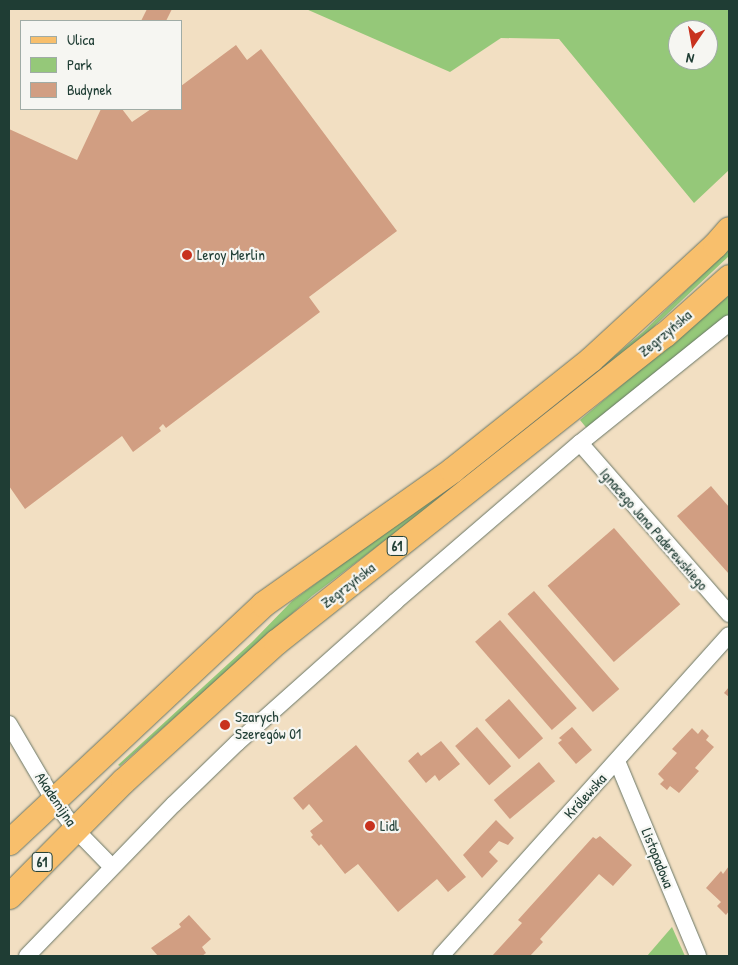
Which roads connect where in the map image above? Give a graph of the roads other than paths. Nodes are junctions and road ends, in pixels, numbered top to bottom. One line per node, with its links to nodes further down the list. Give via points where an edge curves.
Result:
1 (729, 229): 9 (main road, Zegrzyńska / 61, via 591,359 452,470 263,604)
2 (729, 277): 10 (main road, Zegrzyńska / 61, via 664,335 276,642)
3 (729, 323): 4 (street)
4 (580, 443): 5 (street, Ignacego Jana Paderewskiego); 12 (street, via 237,743)
5 (729, 614)
6 (729, 635): 8 (street, Królewska)
7 (9, 724): 9 (street, Akademijna)
8 (617, 761): 15 (street, Królewska); 16 (street, Listopadowa)
9 (53, 800): 10 (street, Akademijna); 11 (main road, Zegrzyńska / 61)
10 (74, 828): 12 (street, Akademijna); 13 (main road, Zegrzyńska / 61)
11 (9, 842)
12 (112, 867): 14 (street)
13 (9, 896)
14 (27, 956)
15 (441, 956)
16 (698, 956)

